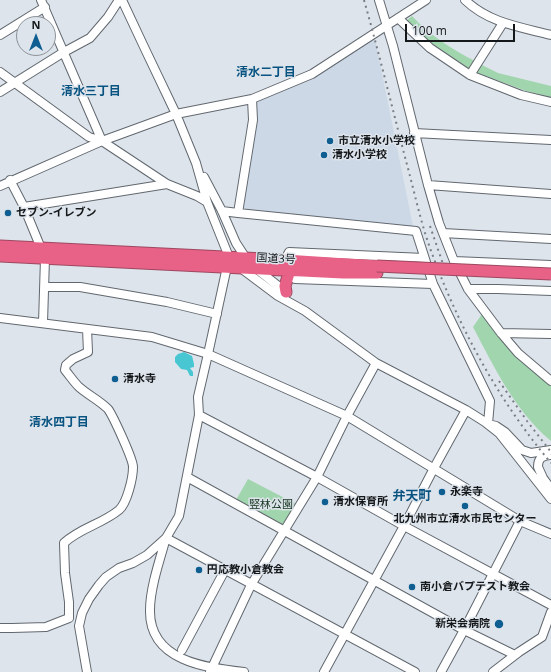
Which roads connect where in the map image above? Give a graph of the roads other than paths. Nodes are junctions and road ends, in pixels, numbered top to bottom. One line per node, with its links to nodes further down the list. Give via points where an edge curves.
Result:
1 (119, 0): 12 (street, via 90,38)
2 (122, 0): 19 (street)
3 (380, 0): 9 (street)
4 (426, 0): 7 (street)
5 (465, 0): 8 (street, via 484,15)
6 (43, 4): 10 (street); 12 (street)
7 (398, 18): 9 (street); 14 (street, via 430,48)
8 (504, 23): 11 (street); 14 (street)
9 (387, 25): 17 (street, via 312,74); 20 (street)
10 (0, 35)
11 (551, 35)
12 (64, 52): 15 (street); 22 (street)
13 (0, 72): 15 (street)
14 (470, 75): 18 (street, via 521,95)
15 (14, 83): 16 (street); 22 (street, via 89,137)
16 (0, 92)
17 (252, 99): 19 (street); 33 (street, via 253,120)
18 (551, 102)
19 (176, 114): 22 (street); 23 (street)
20 (414, 133): 21 (street); 26 (street)
21 (551, 140)
22 (102, 141): 24 (street); 25 (street)
23 (196, 163): 29 (street); 30 (street)
24 (10, 180): 27 (street); 31 (street)
25 (167, 184): 30 (street); 31 (street)
26 (428, 185): 28 (street); 34 (street)
27 (0, 186)
28 (551, 194)
29 (217, 200): 32 (street); 44 (street, via 220,221 231,249)
30 (208, 202): 36 (street)
31 (24, 207): 38 (street)
32 (222, 211): 33 (street); 45 (street)
33 (238, 213): 41 (street, via 416,231)
34 (443, 233): 35 (street); 43 (street)
35 (551, 239)
36 (223, 242): 40 (street, via 220,251); 44 (street)
37 (0, 246): 38 (highway, 国道3号)
38 (43, 253): 39 (highway, 国道3号); 40 (highway, 国道3号); 44 (highway, 国道3号); 53 (street)
39 (0, 256)
40 (211, 256): 44 (highway, 国道3号)
41 (424, 258): 42 (street, via 289,252); 52 (street)
42 (285, 260): 45 (highway, 国道3号); 49 (highway, 国道3号)
43 (454, 261): 46 (street); 54 (street)
44 (224, 263): 45 (highway, 国道3号); 58 (street)
45 (242, 263): 47 (highway, 国道3号); 57 (street, via 278,296)
46 (551, 265)
47 (254, 269): 48 (highway, 国道3号); 56 (street)
48 (290, 270): 49 (highway, 国道3号); 52 (street, via 294,279); 56 (highway, via 285,286)
49 (377, 270): 50 (highway, 国道3号, bridge); 51 (highway, 国道3号)
50 (551, 274)
51 (551, 282)
52 (432, 284): 70 (street, via 490,402)
53 (45, 287): 58 (street, via 86,288 167,302); 60 (street)
54 (468, 289): 55 (street); 62 (street)
55 (551, 291)
56 (286, 292): 57 (street)
57 (305, 311): 65 (street)
58 (217, 314): 64 (street)
59 (0, 318): 60 (street)
60 (42, 323): 61 (street)
61 (87, 329): 64 (street, via 152,337); 89 (street, via 88,352 73,359 66,365 65,370 80,388 109,411 126,444 133,467 128,494 119,510 101,522 78,532 64,543)
62 (501, 333): 63 (street); 66 (street, via 518,353)
63 (551, 334)
64 (208, 354): 68 (street, via 198,397); 69 (street)
65 (376, 363): 67 (street); 69 (street)
66 (551, 381)
67 (466, 410): 70 (street); 73 (street)
68 (199, 415): 74 (street); 75 (street)
69 (347, 416): 73 (street); 75 (street)
70 (488, 424): 71 (street, via 505,432 522,450); 77 (street, via 499,433)
71 (551, 450)
72 (551, 455): 76 (street, via 542,456 538,464 540,473)
73 (434, 468): 78 (street); 79 (street)
74 (187, 477): 80 (street); 82 (street, via 179,516)
75 (317, 477): 79 (street); 80 (street)
76 (551, 489)
77 (551, 500)
78 (520, 521): 81 (street); 84 (street)
79 (404, 526): 84 (street); 85 (street)
80 (284, 530): 85 (street); 86 (street)
81 (551, 534)
82 (166, 538): 83 (street); 90 (street, via 147,555 106,577 89,599); 96 (street, via 152,594 151,624 164,652)
83 (225, 570): 86 (street); 94 (street)
84 (493, 574): 87 (street); 92 (street)
85 (374, 580): 92 (street); 93 (street)
86 (251, 584): 93 (street); 96 (street)
87 (551, 605)
88 (551, 612): 95 (street, via 542,638)
89 (69, 618): 90 (street); 91 (street, via 46,627)
90 (79, 626): 97 (street)
91 (0, 628)
92 (464, 630): 95 (street); 101 (street)
93 (345, 634): 99 (street); 100 (street)
94 (182, 650)
95 (515, 655): 102 (street)
96 (211, 670): 98 (street)
97 (87, 672)
98 (244, 672)
99 (324, 672)
100 (415, 672)
101 (440, 672)
102 (493, 672)

